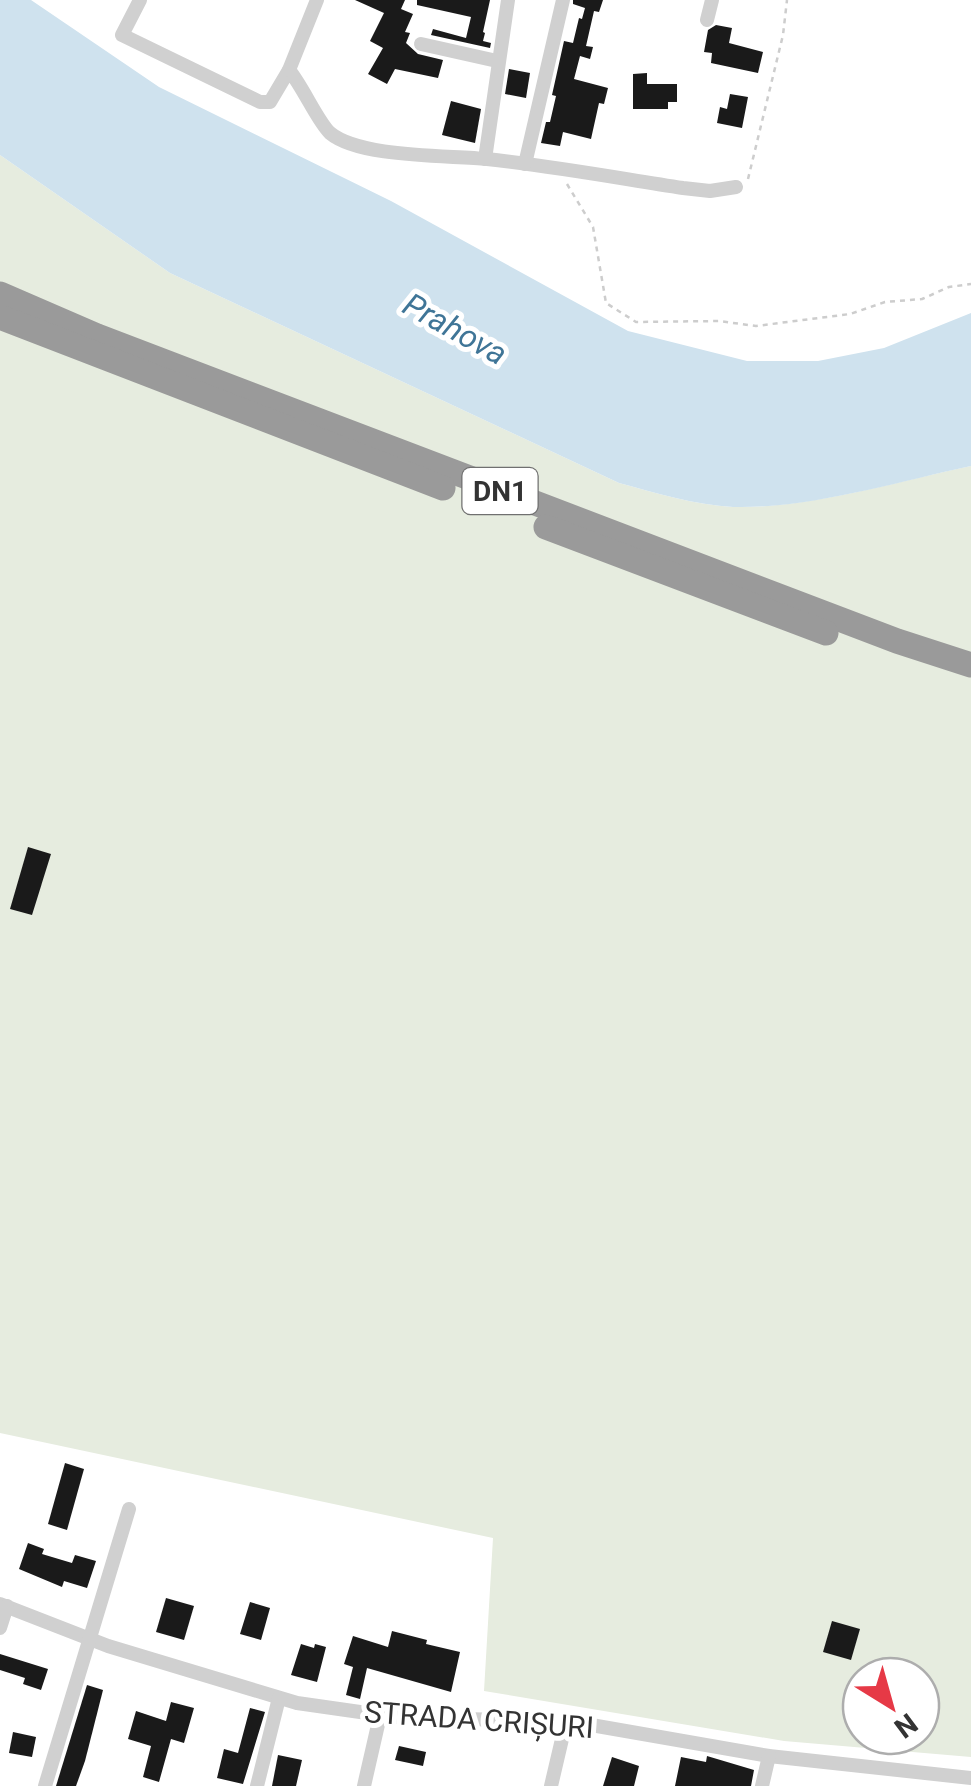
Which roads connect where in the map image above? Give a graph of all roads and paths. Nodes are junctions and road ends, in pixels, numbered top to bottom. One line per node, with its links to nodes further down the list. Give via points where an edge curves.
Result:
1 (140, 0): 10 (street, via 122,34 260,102 274,98)
2 (317, 0): 10 (street)
3 (508, 0): 9 (street)
4 (562, 0): 12 (street)
5 (712, 0): 7 (street)
6 (787, 0): 14 (path, via 750,175)
7 (707, 20)
8 (421, 44): 9 (street)
9 (497, 62): 11 (street)
10 (289, 70): 11 (street, via 328,132 341,140 420,156)
11 (485, 158): 12 (street)
12 (525, 164): 13 (street)
13 (557, 168): 14 (street, via 683,188); 15 (path, via 593,227 606,303 636,322 801,322)
14 (736, 186)
15 (971, 284)
16 (0, 294): 18 (highway, DN1, via 436,467)
17 (0, 317): 19 (highway, DN1, via 759,609)
18 (971, 665)
19 (971, 682)
20 (129, 1509): 23 (street)
21 (4, 1605): 22 (street); 23 (street, STRADA CRIȘURI)
22 (0, 1628)
23 (87, 1639): 24 (street, STRADA CRIȘURI); 29 (street)
24 (280, 1698): 25 (street, STRADA CRIȘURI); 30 (street)
25 (380, 1716): 26 (street, STRADA CRIȘURI); 31 (street)
26 (566, 1722): 27 (street, STRADA CRIȘURI); 32 (street)
27 (769, 1756): 28 (street, STRADA CRIȘURI); 33 (street)
28 (971, 1778)
29 (45, 1786)
30 (257, 1786)
31 (364, 1786)
32 (550, 1786)
33 (762, 1786)

